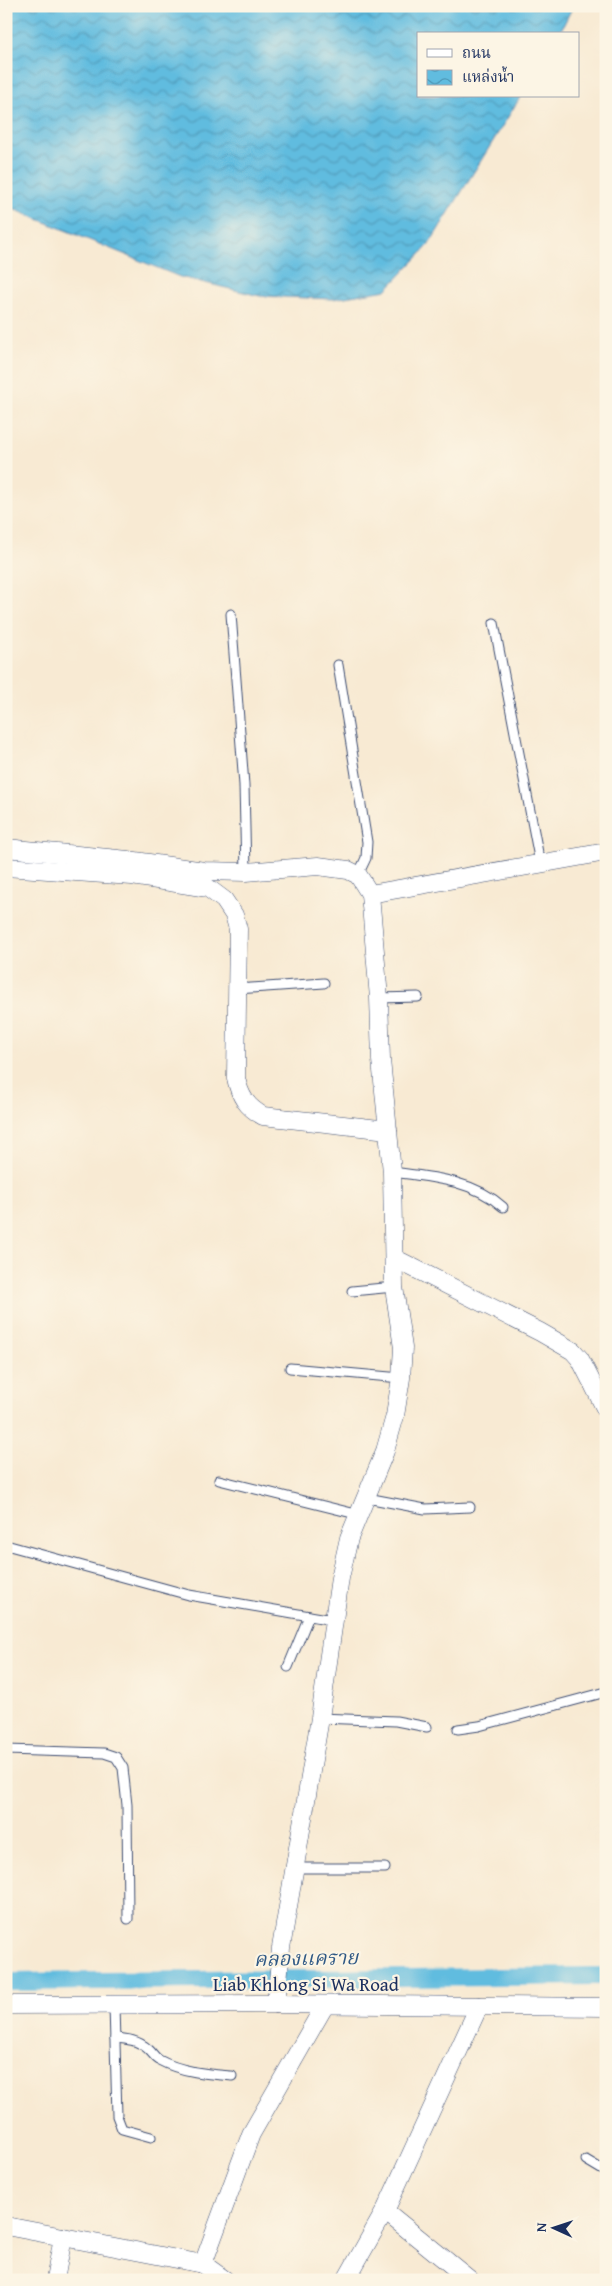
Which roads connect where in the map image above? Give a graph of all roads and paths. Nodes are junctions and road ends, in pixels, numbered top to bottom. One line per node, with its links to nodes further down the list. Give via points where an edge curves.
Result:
1 (231, 614): 8 (lane, via 245,793)
2 (494, 623): 6 (lane)
3 (338, 665): 9 (lane, via 367,842 366,858)
4 (6, 848): 8 (street, via 204,871)
5 (606, 852): 6 (street)
6 (540, 863): 10 (street)
7 (6, 867): 12 (street, via 132,876 208,888 224,900 234,915 238,929)
8 (246, 872): 9 (street, via 318,866 348,870)
9 (358, 875): 10 (street)
10 (370, 894): 14 (street)
11 (324, 983): 12 (lane)
12 (237, 989): 15 (street, via 236,1078 239,1093 250,1109 263,1116)
13 (418, 997): 14 (lane)
14 (379, 998): 15 (street)
15 (388, 1130): 16 (street)
16 (392, 1172): 17 (lane, via 465,1185 490,1195); 18 (street)
17 (503, 1207)
18 (394, 1258): 19 (street); 23 (street, via 573,1351)
19 (394, 1287): 20 (lane); 22 (street, via 403,1348)
20 (352, 1291)
21 (290, 1368): 22 (lane)
22 (401, 1378): 25 (street, via 385,1451)
23 (606, 1410)
24 (219, 1480): 27 (lane)
25 (367, 1498): 26 (lane, via 410,1507); 27 (street)
26 (470, 1507)
27 (360, 1515): 30 (street, via 349,1538)
28 (6, 1545): 29 (lane, via 189,1595)
29 (309, 1616): 30 (lane); 31 (lane)
30 (333, 1620): 33 (street)
31 (288, 1667)
32 (606, 1692): 35 (lane)
33 (320, 1718): 34 (lane, via 388,1721); 37 (street)
34 (427, 1727)
35 (458, 1729)
36 (6, 1750): 39 (lane, via 104,1753 116,1757 123,1768 127,1805)
37 (296, 1868): 38 (lane); 40 (street, via 281,1948)
38 (385, 1868)
39 (128, 1920)
40 (276, 2004): 42 (street, Liab Khlong Si Wa Road); 43 (street, Liab Khlong Si Wa Road)
41 (6, 2005): 42 (street, Liab Khlong Si Wa Road)
42 (114, 2005): 46 (lane)
43 (325, 2005): 44 (street, Liab Khlong Si Wa Road); 54 (street, via 251,2134)
44 (479, 2006): 45 (street, Liab Khlong Si Wa Road); 51 (street)
45 (606, 2007)
46 (115, 2038): 47 (lane, via 141,2043 157,2059 177,2067 203,2074); 48 (lane, via 117,2116 122,2129)
47 (232, 2076)
48 (151, 2136)
49 (586, 2160): 50 (lane)
50 (606, 2172)
51 (385, 2211): 57 (street); 58 (street)
52 (6, 2226): 53 (street)
53 (63, 2237): 54 (street); 55 (street)
54 (203, 2264): 56 (street)
55 (55, 2280)
56 (225, 2280)
57 (346, 2280)
58 (470, 2280)

